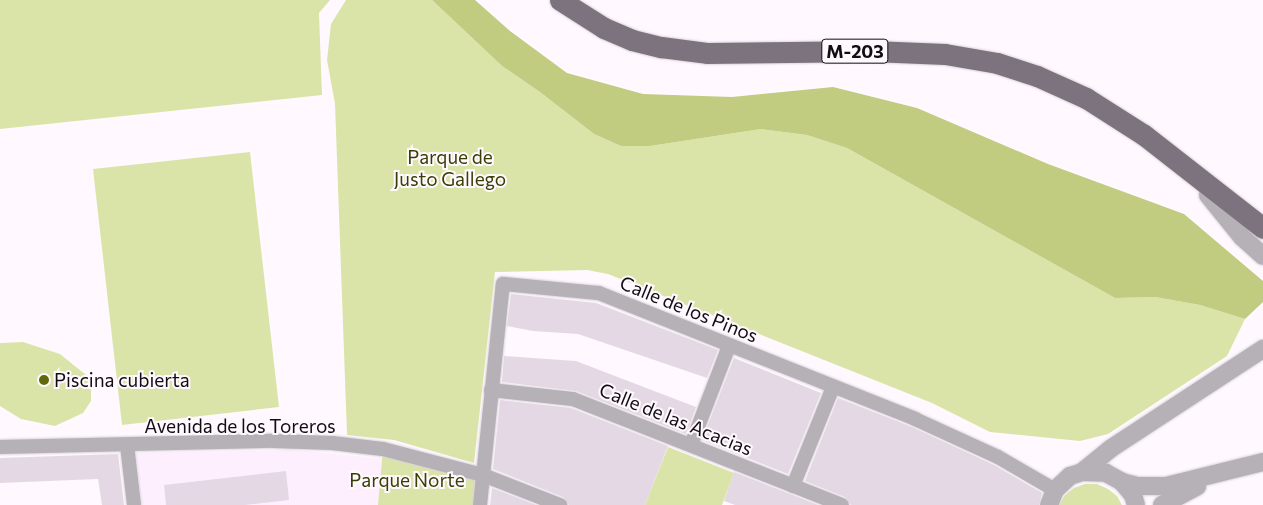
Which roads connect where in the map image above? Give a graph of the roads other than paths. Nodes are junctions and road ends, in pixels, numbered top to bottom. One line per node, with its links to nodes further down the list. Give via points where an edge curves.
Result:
1 (560, 0): 2 (main road, M-203, via 604,28 632,40 661,47 707,53 872,50 945,54 997,63 1037,76 1086,98)
2 (1144, 135): 3 (main road, M-203); 4 (main road, M-203)
3 (1208, 195): 5 (main road, M-203); 6 (street, via 1242,237)
4 (1263, 228)
5 (1263, 242)
6 (1263, 256)
7 (729, 346): 9 (street, Calle de los Pinos); 10 (street, Calle de los Pinos, via 599,293 503,284); 12 (street)
8 (1263, 350): 15 (street, via 1110,449)
9 (833, 387): 19 (street); 20 (street, Calle de los Pinos, via 973,446)
10 (491, 390): 12 (street, Calle de las Acacias, via 573,398); 17 (street, Calle de los Pinos)
11 (127, 445): 13 (street, Avenida de los Toreros); 17 (street, Avenida de los Toreros, via 274,441 332,443 383,449); 21 (street)
12 (691, 445): 19 (street, Calle de las Acacias)
13 (0, 447)
14 (1263, 462): 16 (street)
15 (1082, 472): 18 (street, via 1106,473); 20 (street, via 1070,476)
16 (1224, 473): 18 (street, via 1166,486 1138,486); 26 (street)
17 (483, 475): 22 (street, Calle de los Pinos); 23 (street, Avenida de los Toreros)
18 (1122, 482): 25 (street, via 1133,495)
19 (793, 486): 24 (street, Calle de las Acacias)
20 (1052, 497)
21 (134, 505)
22 (480, 505)
23 (560, 505)
24 (842, 505)
25 (1136, 505)
26 (1162, 505)

